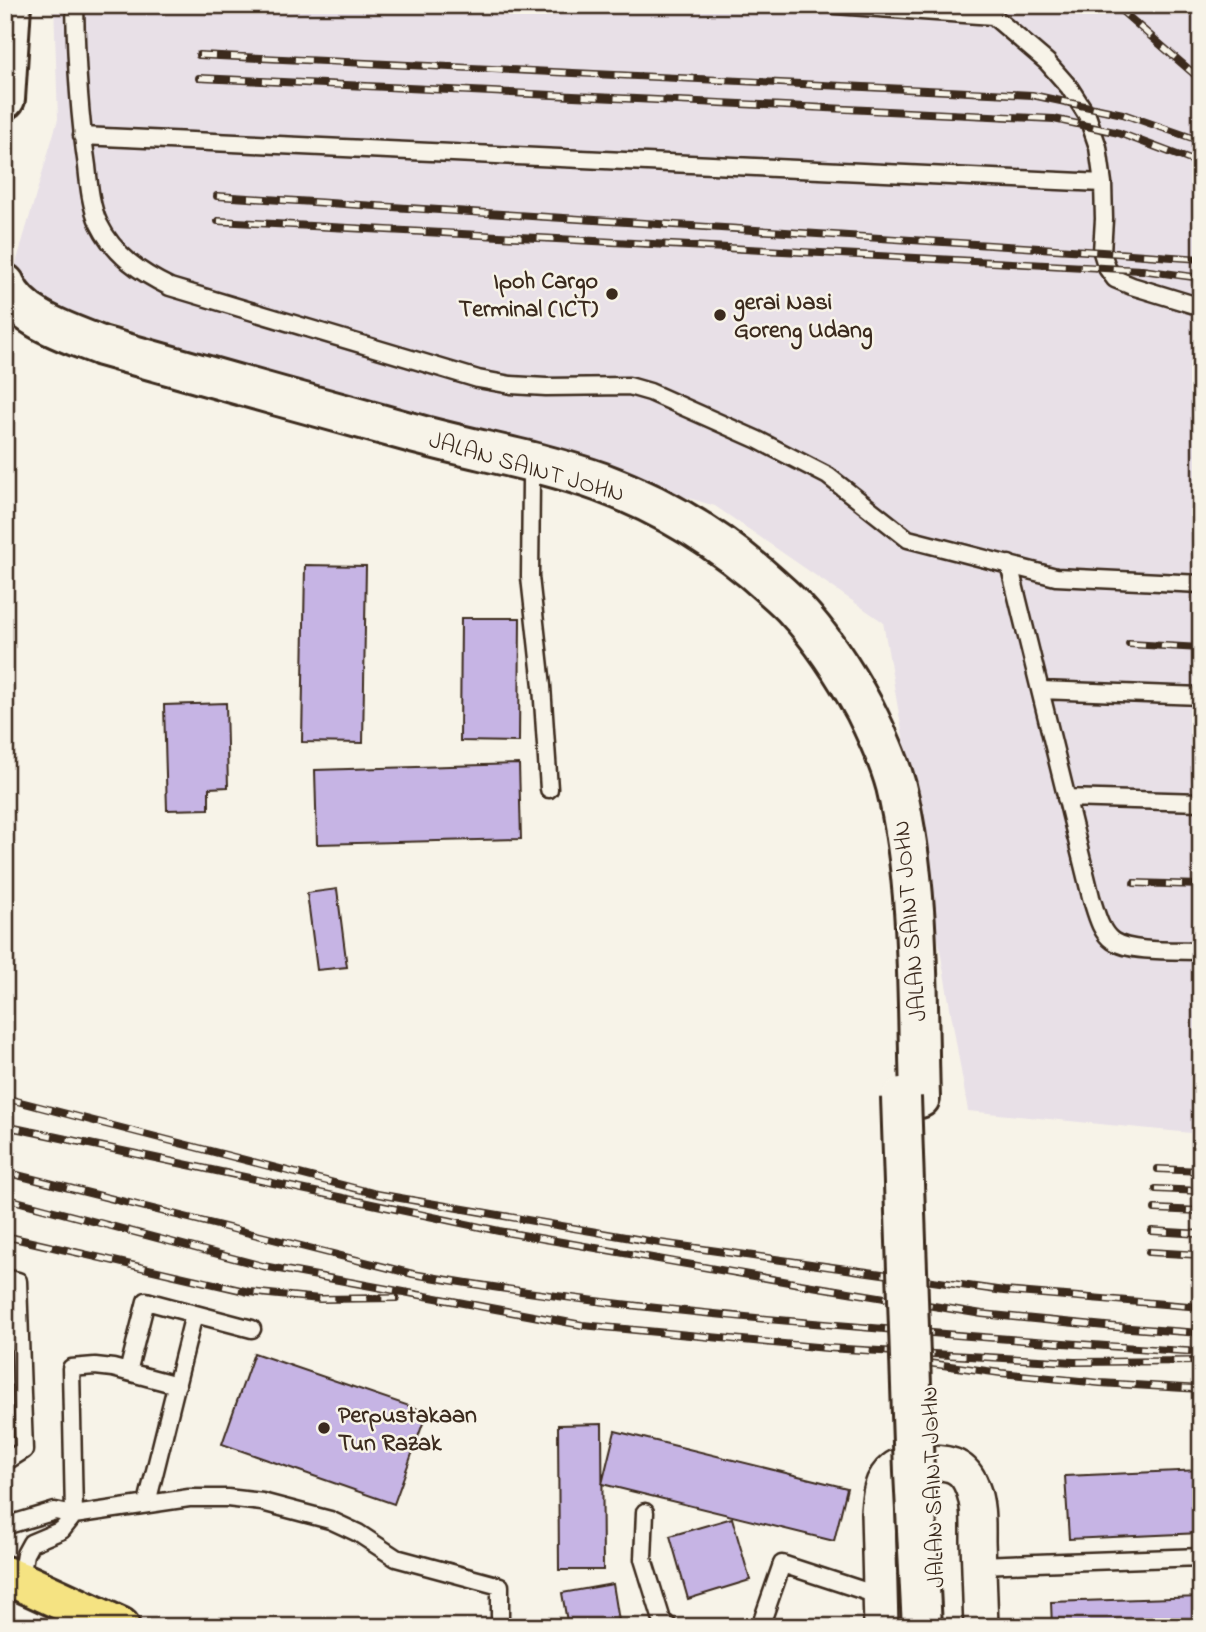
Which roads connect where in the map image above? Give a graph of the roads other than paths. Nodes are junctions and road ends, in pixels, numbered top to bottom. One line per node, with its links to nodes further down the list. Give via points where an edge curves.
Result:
1 (10, 5): 4 (street)
2 (75, 5): 5 (lane)
3 (835, 5): 6 (lane, via 993,16 1069,87 1087,115 1098,147)
4 (5, 99)
5 (82, 136): 6 (lane); 10 (lane, via 99,224 125,260 170,287 478,379 546,387 629,386 650,392 828,475 908,539)
6 (1102, 183): 8 (lane, via 1102,252 1115,279)
7 (8, 301): 9 (street, JALAN SAINT JOHN, via 13,321 110,362 318,427); 18 (street, JALAN SAINT JOHN, via 102,346 601,482 680,517 761,577 829,651 875,730 895,784 911,881)
8 (1201, 307)
9 (531, 481): 14 (lane, via 530,577); 18 (street, JALAN SAINT JOHN, via 636,513 714,561 784,623 838,695 860,738 889,839)
10 (1009, 564): 11 (lane, via 1056,577); 12 (lane)
11 (1201, 584)
12 (1040, 690): 13 (lane); 15 (lane)
13 (1201, 696)
14 (549, 789)
15 (1066, 798): 16 (lane); 17 (lane, via 1099,922 1112,940 1129,947)
16 (1201, 802)
17 (1201, 951)
18 (911, 1097): 38 (street, JALAN SAINT JOHN, bridge, via 913,1459); 39 (street, JALAN SAINT JOHN)
19 (5, 1278): 24 (lane, via 18,1281 24,1450)
20 (194, 1314): 21 (lane); 22 (lane, via 146,1301); 23 (lane)
21 (252, 1329)
22 (128, 1372): 23 (lane); 27 (lane, via 95,1366 71,1368)
23 (177, 1385): 25 (lane)
24 (5, 1462)
25 (147, 1503): 27 (lane); 36 (lane, via 227,1498 330,1520 396,1558 500,1586)
26 (645, 1512): 33 (lane, via 643,1559)
27 (74, 1515): 28 (lane, via 55,1511); 31 (lane, via 62,1530 31,1544)
28 (5, 1526)
29 (1201, 1558): 30 (lane)
30 (979, 1565): 32 (street, via 977,1509 964,1472 943,1462 901,1464 884,1480 879,1496); 40 (street)
31 (12, 1586): 34 (highway); 35 (highway)
32 (880, 1611): 37 (lane, via 782,1564)
33 (662, 1625)
34 (57, 1627)
35 (120, 1627)
36 (500, 1627)
37 (760, 1627)
38 (922, 1627)
39 (938, 1627)
40 (981, 1627)

